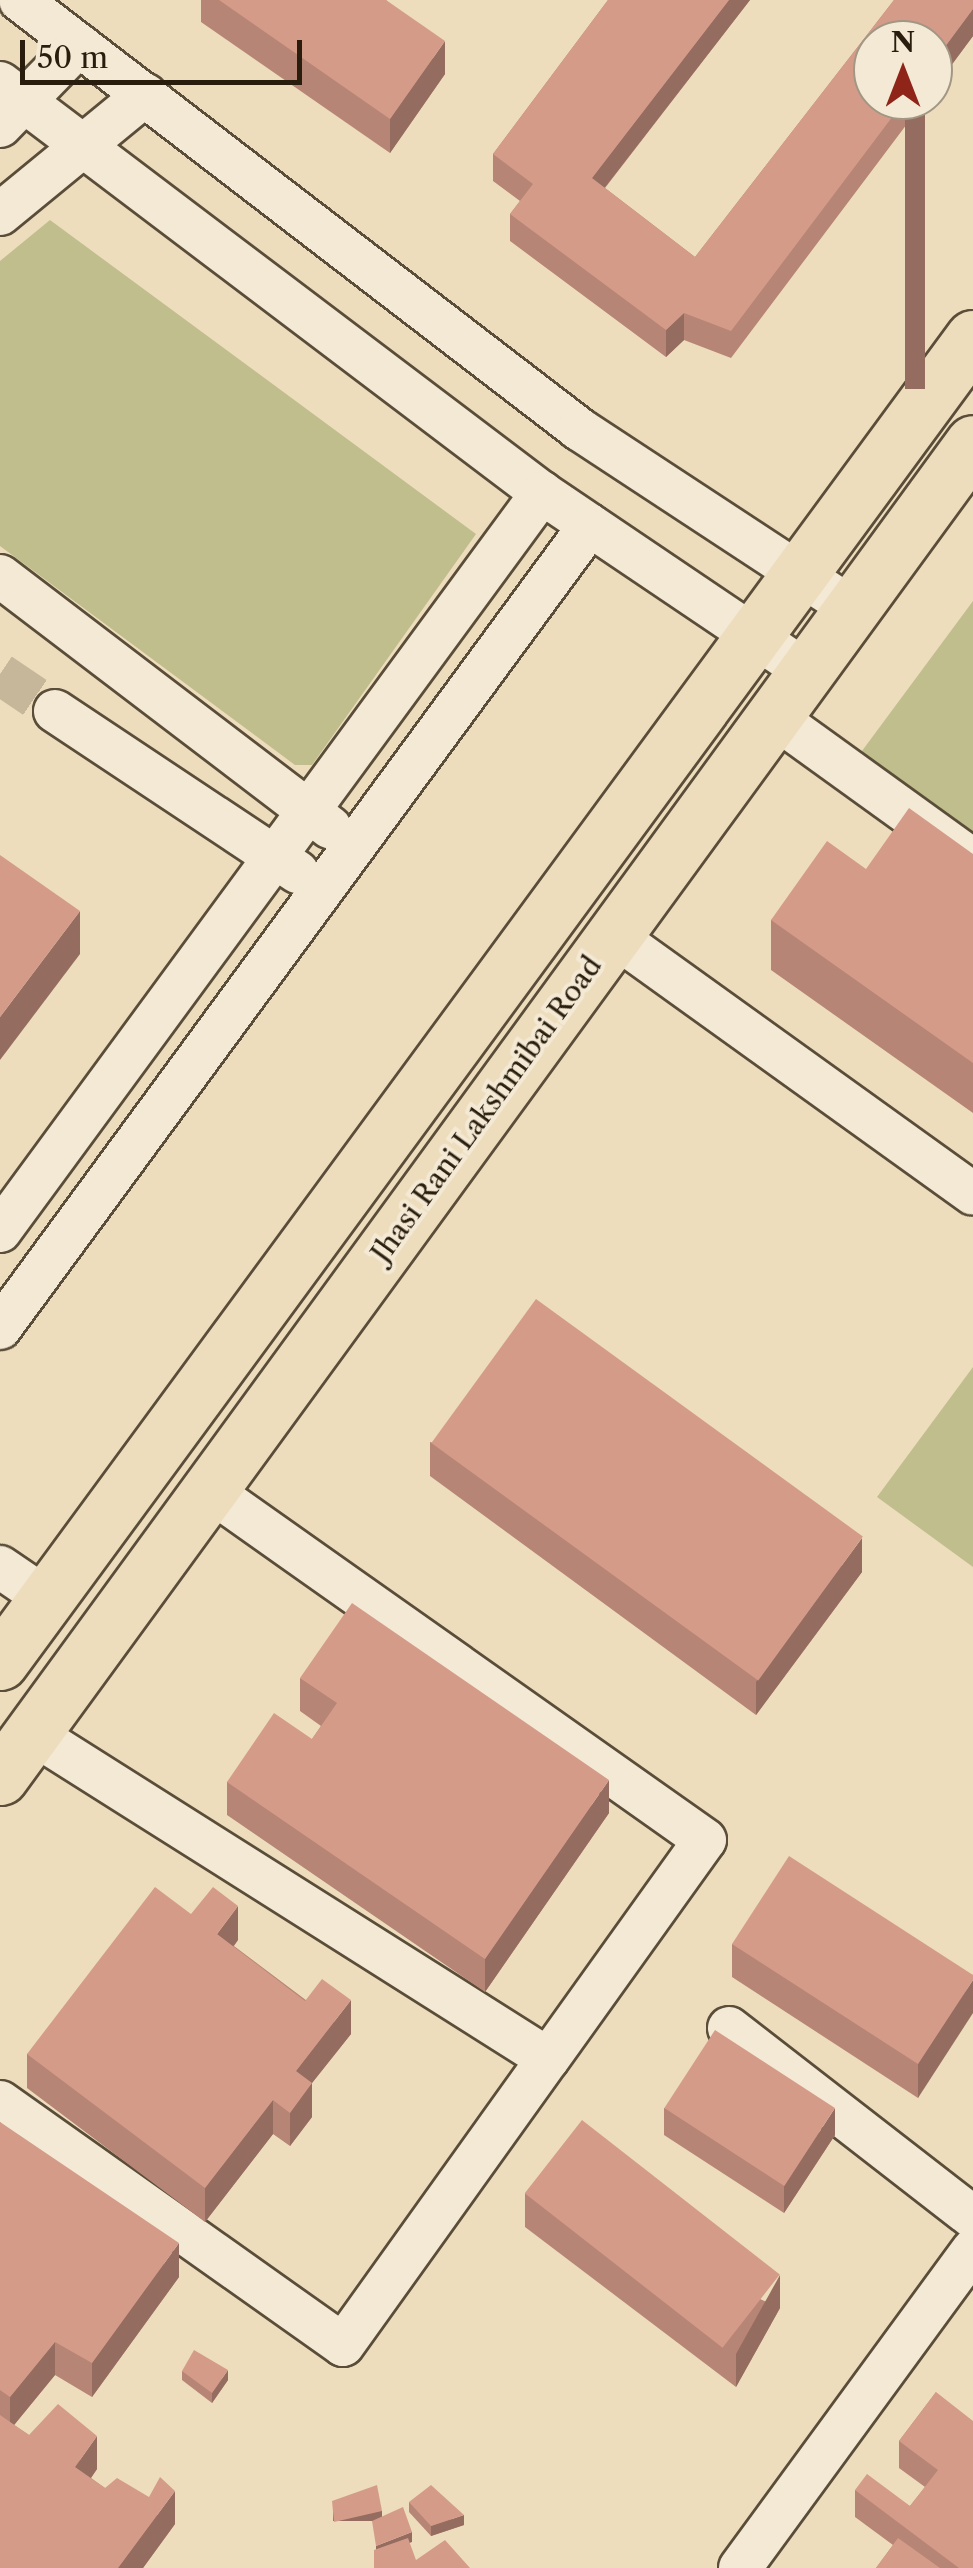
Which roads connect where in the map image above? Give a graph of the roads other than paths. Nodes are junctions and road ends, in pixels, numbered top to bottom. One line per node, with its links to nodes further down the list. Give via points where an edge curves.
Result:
1 (10, 0): 3 (street)
2 (20, 0): 4 (street)
3 (0, 10)
4 (78, 45): 5 (street); 6 (street)
5 (145, 95): 7 (street); 13 (street, via 579,428)
6 (9, 104): 7 (street)
7 (84, 146): 8 (street); 11 (street)
8 (0, 214)
9 (973, 338): 13 (main road)
10 (973, 443): 15 (main road, Jhasi Rani Lakshmibai Road)
11 (542, 493): 12 (street); 17 (street)
12 (590, 525): 16 (street); 19 (street)
13 (802, 572): 15 (street); 16 (main road)
14 (0, 576): 22 (street)
15 (852, 608): 18 (main road, Jhasi Rani Lakshmibai Road)
16 (754, 638): 18 (street); 35 (main road)
17 (428, 648): 19 (street); 22 (street)
18 (806, 671): 21 (main road, Jhasi Rani Lakshmibai Road)
19 (475, 681): 23 (street)
20 (56, 711): 24 (street)
21 (773, 716): 25 (street); 27 (main road, Jhasi Rani Lakshmibai Road)
22 (308, 811): 23 (street); 24 (street)
23 (355, 845): 26 (street)
24 (276, 856): 26 (street); 28 (street)
25 (973, 860)
26 (322, 890): 29 (street)
27 (613, 935): 30 (street); 33 (main road, Jhasi Rani Lakshmibai Road)
28 (90, 1110): 29 (street); 31 (street)
29 (136, 1144): 32 (street)
30 (973, 1194)
31 (0, 1231)
32 (0, 1328)
33 (209, 1490): 37 (main road, Jhasi Rani Lakshmibai Road); 40 (street, via 706,1840)
34 (0, 1567): 35 (street)
35 (46, 1599): 36 (main road)
36 (0, 1662)
37 (32, 1733): 38 (main road, Jhasi Rani Lakshmibai Road); 40 (street)
38 (0, 1776)
39 (729, 2028): 42 (street)
40 (548, 2059): 41 (street, via 343,2345)
41 (0, 2102)
42 (973, 2217)
43 (973, 2250): 44 (street)
44 (740, 2568)

